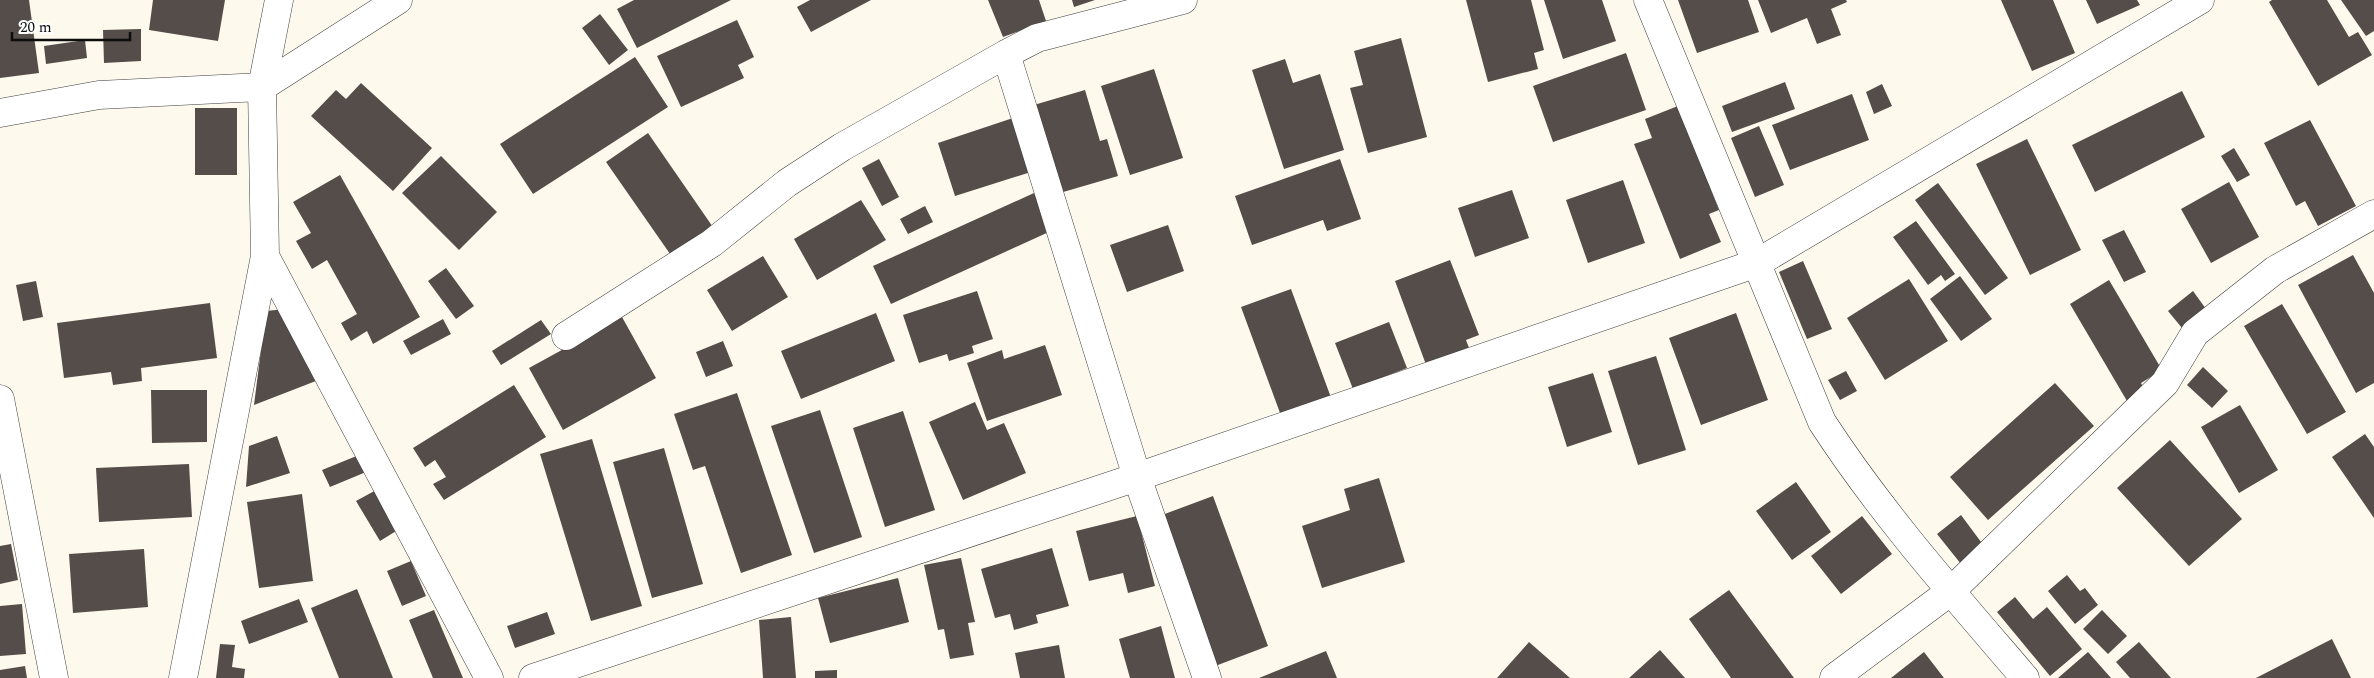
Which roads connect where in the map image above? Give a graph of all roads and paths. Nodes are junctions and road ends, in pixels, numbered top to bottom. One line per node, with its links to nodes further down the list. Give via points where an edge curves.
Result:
1 (279, 0): 7 (street)
2 (398, 0): 7 (street)
3 (1183, 0): 6 (street, via 1037,38)
4 (1648, 0): 11 (street)
5 (2200, 0): 11 (street)
6 (1006, 54): 12 (street, via 842,147 787,183 712,243); 14 (street)
7 (262, 87): 8 (street, via 100,95); 10 (street)
8 (0, 113)
9 (2374, 214): 15 (street, via 2275,270 2195,332 2165,383)
10 (265, 256): 17 (street); 18 (street)
11 (1757, 263): 14 (street); 15 (street, via 1822,422 1854,471)
12 (566, 336)
13 (0, 399): 16 (street)
14 (1137, 477): 19 (street); 20 (street)
15 (1951, 591): 21 (street); 22 (street)
16 (54, 678)
17 (182, 678)
18 (489, 678)
19 (533, 678)
20 (1207, 678)
21 (1834, 678)
22 (2025, 678)

